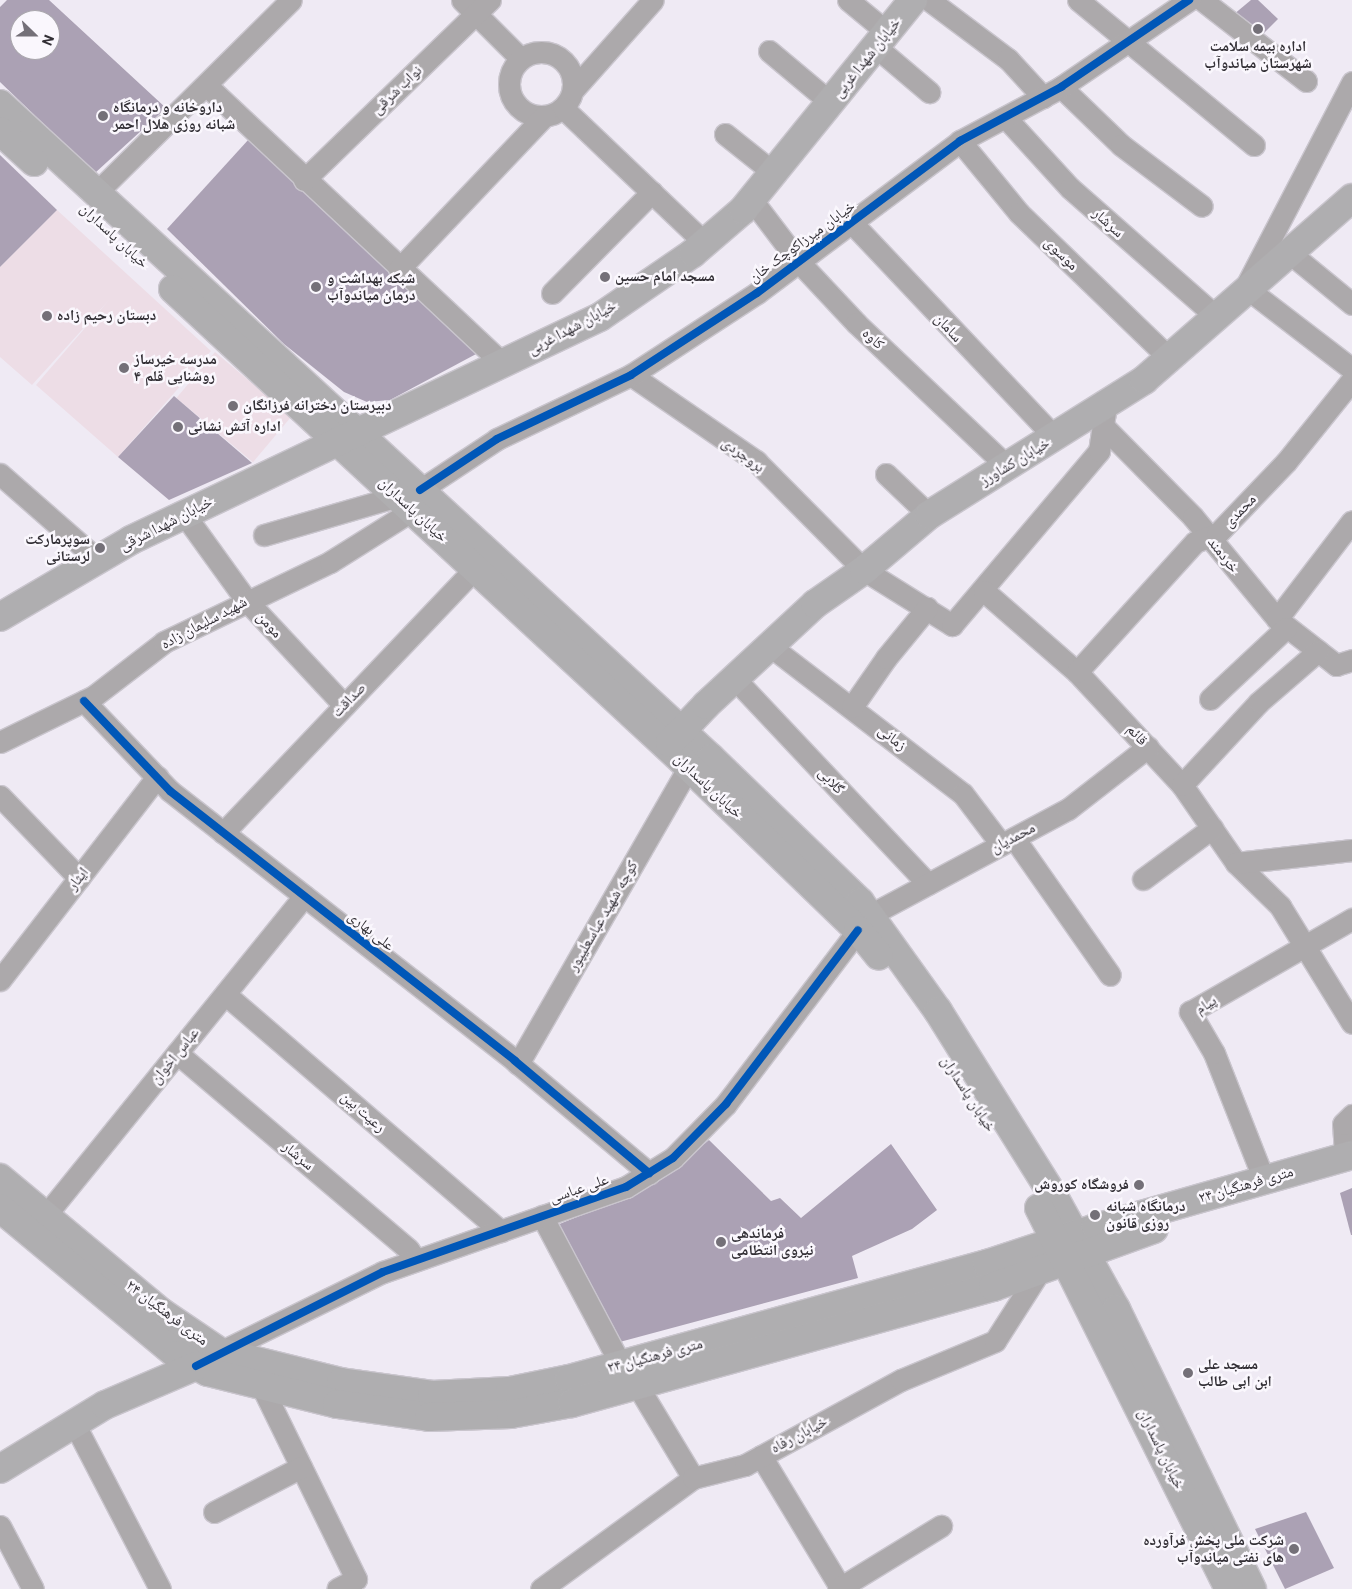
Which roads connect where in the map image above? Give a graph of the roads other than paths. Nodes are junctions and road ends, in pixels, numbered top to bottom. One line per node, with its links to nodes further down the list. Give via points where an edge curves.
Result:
1 (292, 0): 16 (street)
2 (653, 0): 19 (street)
3 (848, 0): 11 (street)
4 (913, 0): 11 (main road, خیابان شهدا غربی)
5 (929, 0): 18 (street)
6 (1078, 0): 10 (street)
7 (1189, 0): 10 (street, خیابان میرزاکوچک خان)
8 (1202, 0): 14 (street)
9 (476, 4): 13 (street); 29 (street, نواب شرقی)
10 (1128, 38): 18 (street, خیابان میرزاکوچک خان); 27 (street)
11 (882, 40): 17 (street); 20 (main road, خیابان شهدا غربی)
12 (769, 51): 20 (street)
13 (521, 59): 19 (street, via 534,52 555,54 570,69); 22 (street, via 511,72 510,94 523,111)
14 (1306, 81)
15 (1352, 82): 41 (street)
16 (206, 85): 29 (street); 31 (street)
17 (929, 92)
18 (1052, 92): 23 (street, خیابان میرزاکوچک خان); 34 (street)
19 (568, 99): 22 (street); 30 (street)
20 (831, 103): 28 (main road, خیابان شهدا غربی)
21 (0, 104): 31 (main road, خیابان پاسداران)
22 (544, 116): 39 (street)
23 (1006, 118): 26 (street, خیابان میرزاکوچک خان); 41 (street, سرشار, via 1070,188)
24 (0, 131): 50 (main road, خیابان پاسداران)
25 (725, 134): 28 (street)
26 (960, 141): 35 (street, خیابان میرزاکوچک خان); 43 (street, موسوی, via 1020,213)
27 (1254, 145)
28 (774, 173): 32 (main road, خیابان شهدا غربی)
29 (304, 180): 39 (street)
30 (652, 192): 36 (street); 40 (street)
31 (96, 193): 50 (main road, خیابان پاسداران)
32 (752, 200): 36 (main road, خیابان شهدا غربی); 38 (street, کاوه)
33 (1350, 203): 37 (main road, خیابان کشاورز)
34 (1202, 206)
35 (852, 223): 38 (street, خیابان میرزاکوچک خان); 49 (street, سامان)
36 (705, 243): 44 (main road, خیابان شهدا غربی, via 600,317)
37 (1291, 254): 41 (main road, خیابان کشاورز); 42 (street)
38 (799, 262): 46 (street, خیابان میرزاکوچک خان); 51 (street, کاوه, via 856,323)
39 (399, 269): 44 (street)
40 (552, 293)
41 (1235, 303): 43 (main road, خیابان کشاورز); 45 (street, سرشار)
42 (1352, 304)
43 (1170, 360): 48 (main road, خیابان کشاورز)
44 (504, 365): 50 (main road, خیابان شهدا غربی)
45 (1352, 369)
46 (631, 375): 54 (street, خیابان میرزاکوچک خان, via 497,439); 62 (street, بروجردی, via 756,461)
47 (1352, 380): 59 (street, محمدی, via 1286,462 1217,534)
48 (1104, 416): 49 (main road, خیابان کشاورز); 59 (street, خردمند); 63 (street, via 1099,451)
49 (1051, 434): 51 (main road, خیابان کشاورز)
50 (348, 437): 54 (main road); 55 (main road, خیابان شهدا شرقی)
51 (1008, 467): 56 (main road, خیابان کشاورز)
52 (0, 474): 60 (street)
53 (886, 474): 56 (street)
54 (410, 498): 58 (street); 61 (main road, خیابان پاسداران); 64 (street, شهید سلیمان زاده, via 330,562); 77 (main road)
55 (184, 514): 60 (main road, خیابان شهدا شرقی); 64 (street, مومن)
56 (929, 515): 62 (main road, خیابان کشاورز)
57 (1352, 521): 67 (street)
58 (264, 535)
59 (1208, 537): 67 (street, خردمند); 71 (street, محمدی, via 1195,542)
60 (98, 560): 66 (main road, خیابان شهدا شرقی)
61 (475, 568): 75 (street, صداقت); 77 (main road, خیابان پاسداران)
62 (864, 570): 65 (street); 68 (main road, خیابان کشاورز, via 815,604)
63 (984, 591): 65 (street, via 952,625); 71 (street, قائم)
64 (246, 600): 74 (street, شهید سلیمان زاده, via 164,642); 75 (street, مومن)
65 (927, 608): 76 (street)
66 (0, 617)
67 (1281, 624): 69 (street, خردمند); 73 (street)
68 (770, 646): 72 (main road, خیابان کشاورز); 76 (street, زمانی)
69 (1318, 652): 70 (street, خردمند, via 1336,665); 82 (street, via 1259,702)
70 (1352, 660)
71 (1077, 672): 79 (street, قائم)
72 (734, 678): 77 (main road, خیابان کشاورز); 91 (street, گلابی)
73 (1210, 699)
74 (84, 701): 78 (street, شهید سلیمان زاده); 81 (street, علی بهاری)
75 (344, 705): 85 (street, صداقت)
76 (852, 707): 86 (street, زمانی, via 963,794)
77 (674, 739): 80 (main road, خیابان پاسداران); 94 (main road, خیابان پاسداران)
78 (0, 742)
79 (1148, 747): 82 (street, قائم); 86 (street, محمدیان, via 1068,809)
80 (689, 767): 94 (main road, خیابان پاسداران); 101 (street, کوچه شهید عباسعلیپور)
81 (157, 777): 85 (street, علی بهاری); 89 (street, ایثار)
82 (1182, 786): 84 (street, قائم)
83 (0, 796): 89 (street)
84 (1212, 828): 88 (street, قائم); 90 (street)
85 (223, 833): 92 (street, علی بهاری)
86 (1007, 841): 91 (street, محمدیان); 96 (street, زمانی)
87 (1352, 850): 88 (street)
88 (1236, 863): 95 (street, قائم, via 1280,906)
89 (79, 878): 97 (street, ایثار)
90 (1143, 879)
91 (928, 884): 94 (street, محمدیان)
92 (304, 896): 98 (street, عباس اخوان); 101 (street, علی بهاری)
93 (1352, 919): 95 (street, پیام)
94 (864, 923): 104 (street, علی عباسی, via 726,1104 673,1158); 111 (main road, خیابان پاسداران, via 938,1012)
95 (1308, 948): 99 (street, قائم); 106 (street, پیام, via 1190,1012 1214,1053)
96 (1110, 975)
97 (0, 980)
98 (225, 994): 100 (street, عباس اخوان); 110 (street, رعیت بین)
99 (1352, 1023)
100 (177, 1054): 109 (street, عباس اخوان); 112 (street, سرشار, via 408,1249)
101 (518, 1064): 104 (street, علی بهاری)
102 (1352, 1115): 103 (street, via 1343,1124)
103 (1350, 1161): 106 (main road, ۲۴ متری فرهنگیان); 111 (main road, ۲۴ متری فرهنگیان, via 1139,1233)
104 (648, 1173): 108 (street, علی عباسی, via 626,1187)
105 (0, 1178): 109 (main road, ۲۴ متری فرهنگیان)
106 (1264, 1180): 111 (main road, ۲۴ متری فرهنگیان)
107 (0, 1208): 109 (main road, ۲۴ متری فرهنگیان)
108 (542, 1216): 110 (street, علی عباسی); 115 (street)
109 (37, 1224): 113 (main road, ۲۴ متری فرهنگیان); 114 (main road, ۲۴ متری فرهنگیان, via 176,1355)
110 (500, 1231): 112 (street, علی عباسی)
111 (1064, 1252): 115 (main road, ۲۴ متری فرهنگیان, via 987,1264); 118 (street, خیابان رفاه, via 995,1341 901,1380); 130 (main road, خیابان پاسداران); 131 (main road, خیابان پاسداران, via 1116,1309)
112 (416, 1260): 113 (street, علی عباسی, via 383,1272)
113 (220, 1352): 114 (street, علی عباسی); 115 (main road, ۲۴ متری فرهنگیان, via 341,1382 432,1395 510,1391)
114 (196, 1366): 116 (main road, ۲۴ متری فرهنگیان); 117 (main road, via 105,1405)
115 (629, 1375): 116 (main road, ۲۴ متری فرهنگیان, via 511,1414 429,1417 336,1404); 121 (street)
116 (262, 1387): 119 (street)
117 (74, 1423): 120 (main road); 127 (street)
118 (761, 1456): 121 (street, خیابان رفاه, via 745,1465); 125 (street)
119 (301, 1467): 122 (street); 128 (street, via 356,1579)
120 (0, 1469)
121 (693, 1478): 129 (street, خیابان رفاه)
122 (214, 1512)
123 (0, 1526): 126 (street)
124 (941, 1526): 125 (street)
125 (839, 1588)
126 (33, 1589)
127 (160, 1589)
128 (337, 1589)
129 (542, 1589)
130 (1229, 1589)
131 (1252, 1589)

